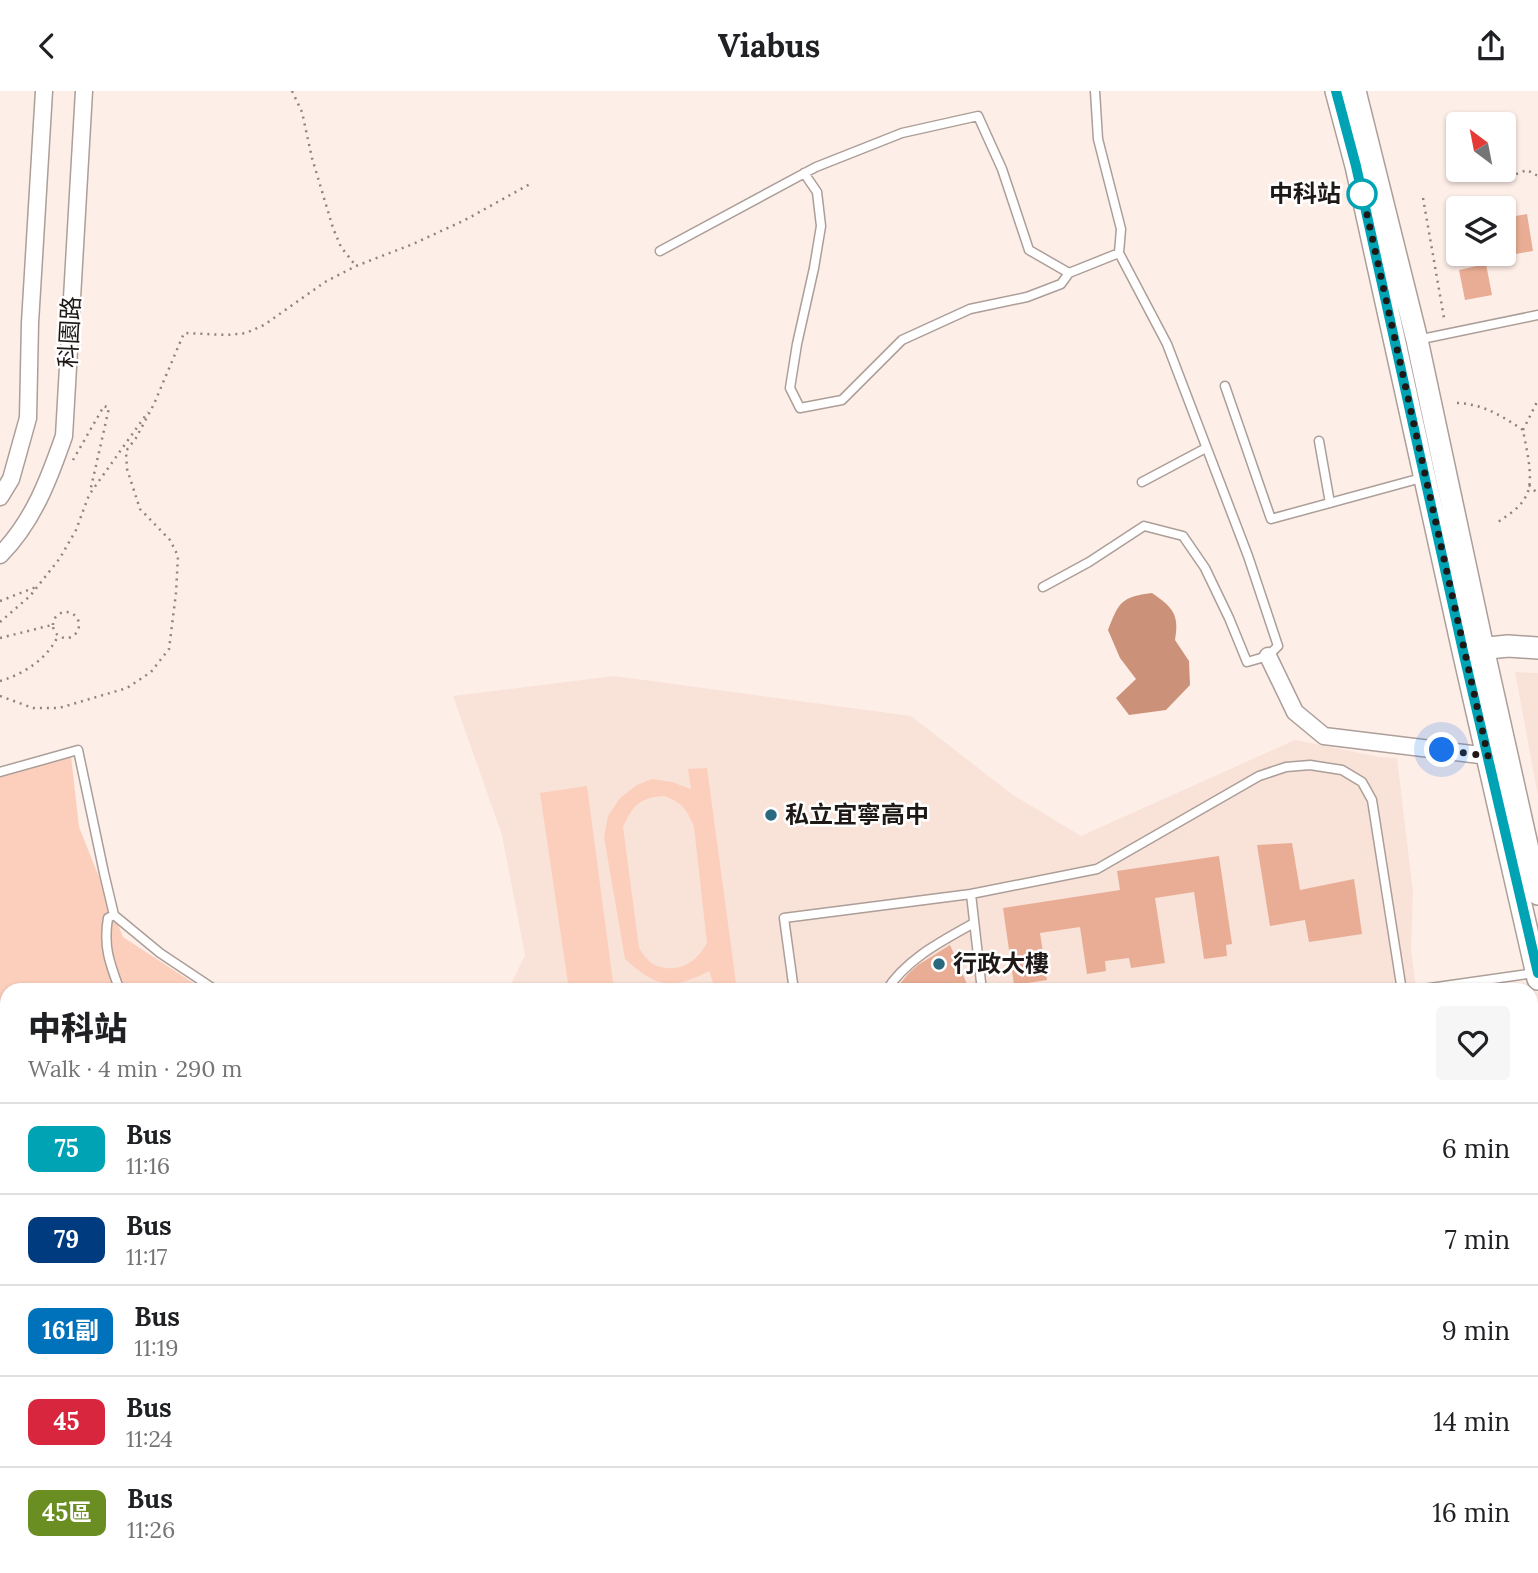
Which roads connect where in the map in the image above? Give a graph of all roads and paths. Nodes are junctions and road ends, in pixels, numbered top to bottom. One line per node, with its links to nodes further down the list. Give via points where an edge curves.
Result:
1 (44, 91): 32 (street, 科園路, via 28,418 11,479)
2 (84, 91): 26 (street, 科園路, via 64,436)
3 (1095, 91): 13 (lane, via 1098,139 1121,229)
4 (1336, 91): 27 (street)
5 (1356, 91): 18 (street)
6 (293, 92): 14 (path, via 333,228)
7 (804, 173): 12 (lane); 15 (lane, via 902,133 978,116 1002,169 1029,250); 15 (lane, via 817,192 821,226 790,389 800,408 842,400 902,341 970,309 1027,297 1060,284)
8 (1516, 174): 9 (path, via 1527,170)
9 (1538, 176)
10 (530, 184): 14 (path, via 465,220)
11 (1423, 198): 17 (path)
12 (660, 251)
13 (1119, 253): 15 (lane); 25 (lane, via 1167,344)
14 (356, 266): 22 (path, via 246,333 184,333)
15 (1069, 273)
16 (1538, 315): 18 (lane)
17 (1444, 318)
18 (1417, 340): 44 (street)
19 (1225, 386): 33 (lane, via 1271,519)
20 (1538, 400): 23 (path)
21 (1457, 403): 23 (path, via 1496,412)
22 (154, 404): 31 (path); 47 (path, via 126,451 127,469 140,509 170,540 178,556 169,649 151,672 127,688 59,708 33,708)
23 (1523, 430): 29 (path)
24 (1319, 441): 33 (lane)
25 (1206, 448): 28 (lane); 45 (lane, via 1278,646)
26 (55, 461): 31 (path, via 72,461 104,406 110,408); 35 (street, 科園路, via 29,520)
27 (1425, 477): 33 (lane); 44 (street)
28 (1142, 482)
29 (1529, 485): 30 (path); 34 (path, via 1528,495)
30 (1538, 493)
31 (89, 495): 36 (path, via 76,530)
32 (0, 497)
33 (1330, 503)
34 (1498, 522)
35 (0, 555)
36 (39, 585): 38 (path); 39 (path)
37 (1043, 587): 45 (lane, via 1143,526 1183,536 1205,568 1247,662)
38 (0, 601)
39 (0, 622)
40 (52, 625): 41 (path); 41 (path, via 63,611 78,618 75,635); 42 (path)
41 (58, 636): 46 (path, via 28,669)
42 (0, 638)
43 (1538, 648): 44 (street)
44 (1473, 650): 48 (street); 51 (street)
45 (1268, 656): 48 (street, via 1295,712 1324,736)
46 (0, 681)
47 (0, 695)
48 (1488, 756): 54 (street)
49 (0, 772): 52 (lane, via 78,750)
50 (971, 894): 53 (lane); 57 (lane, via 784,918); 60 (lane, via 1097,869 1259,776 1310,765 1342,770 1362,782 1372,800)
51 (1538, 894)
52 (114, 915): 55 (lane, via 108,918 105,937); 56 (lane)
53 (974, 923): 58 (lane, via 934,946); 59 (lane)
54 (1538, 975): 61 (lane)
55 (117, 983)
56 (205, 983)
57 (793, 983)
58 (891, 983)
59 (981, 983)
60 (1401, 983)
61 (1474, 983)

